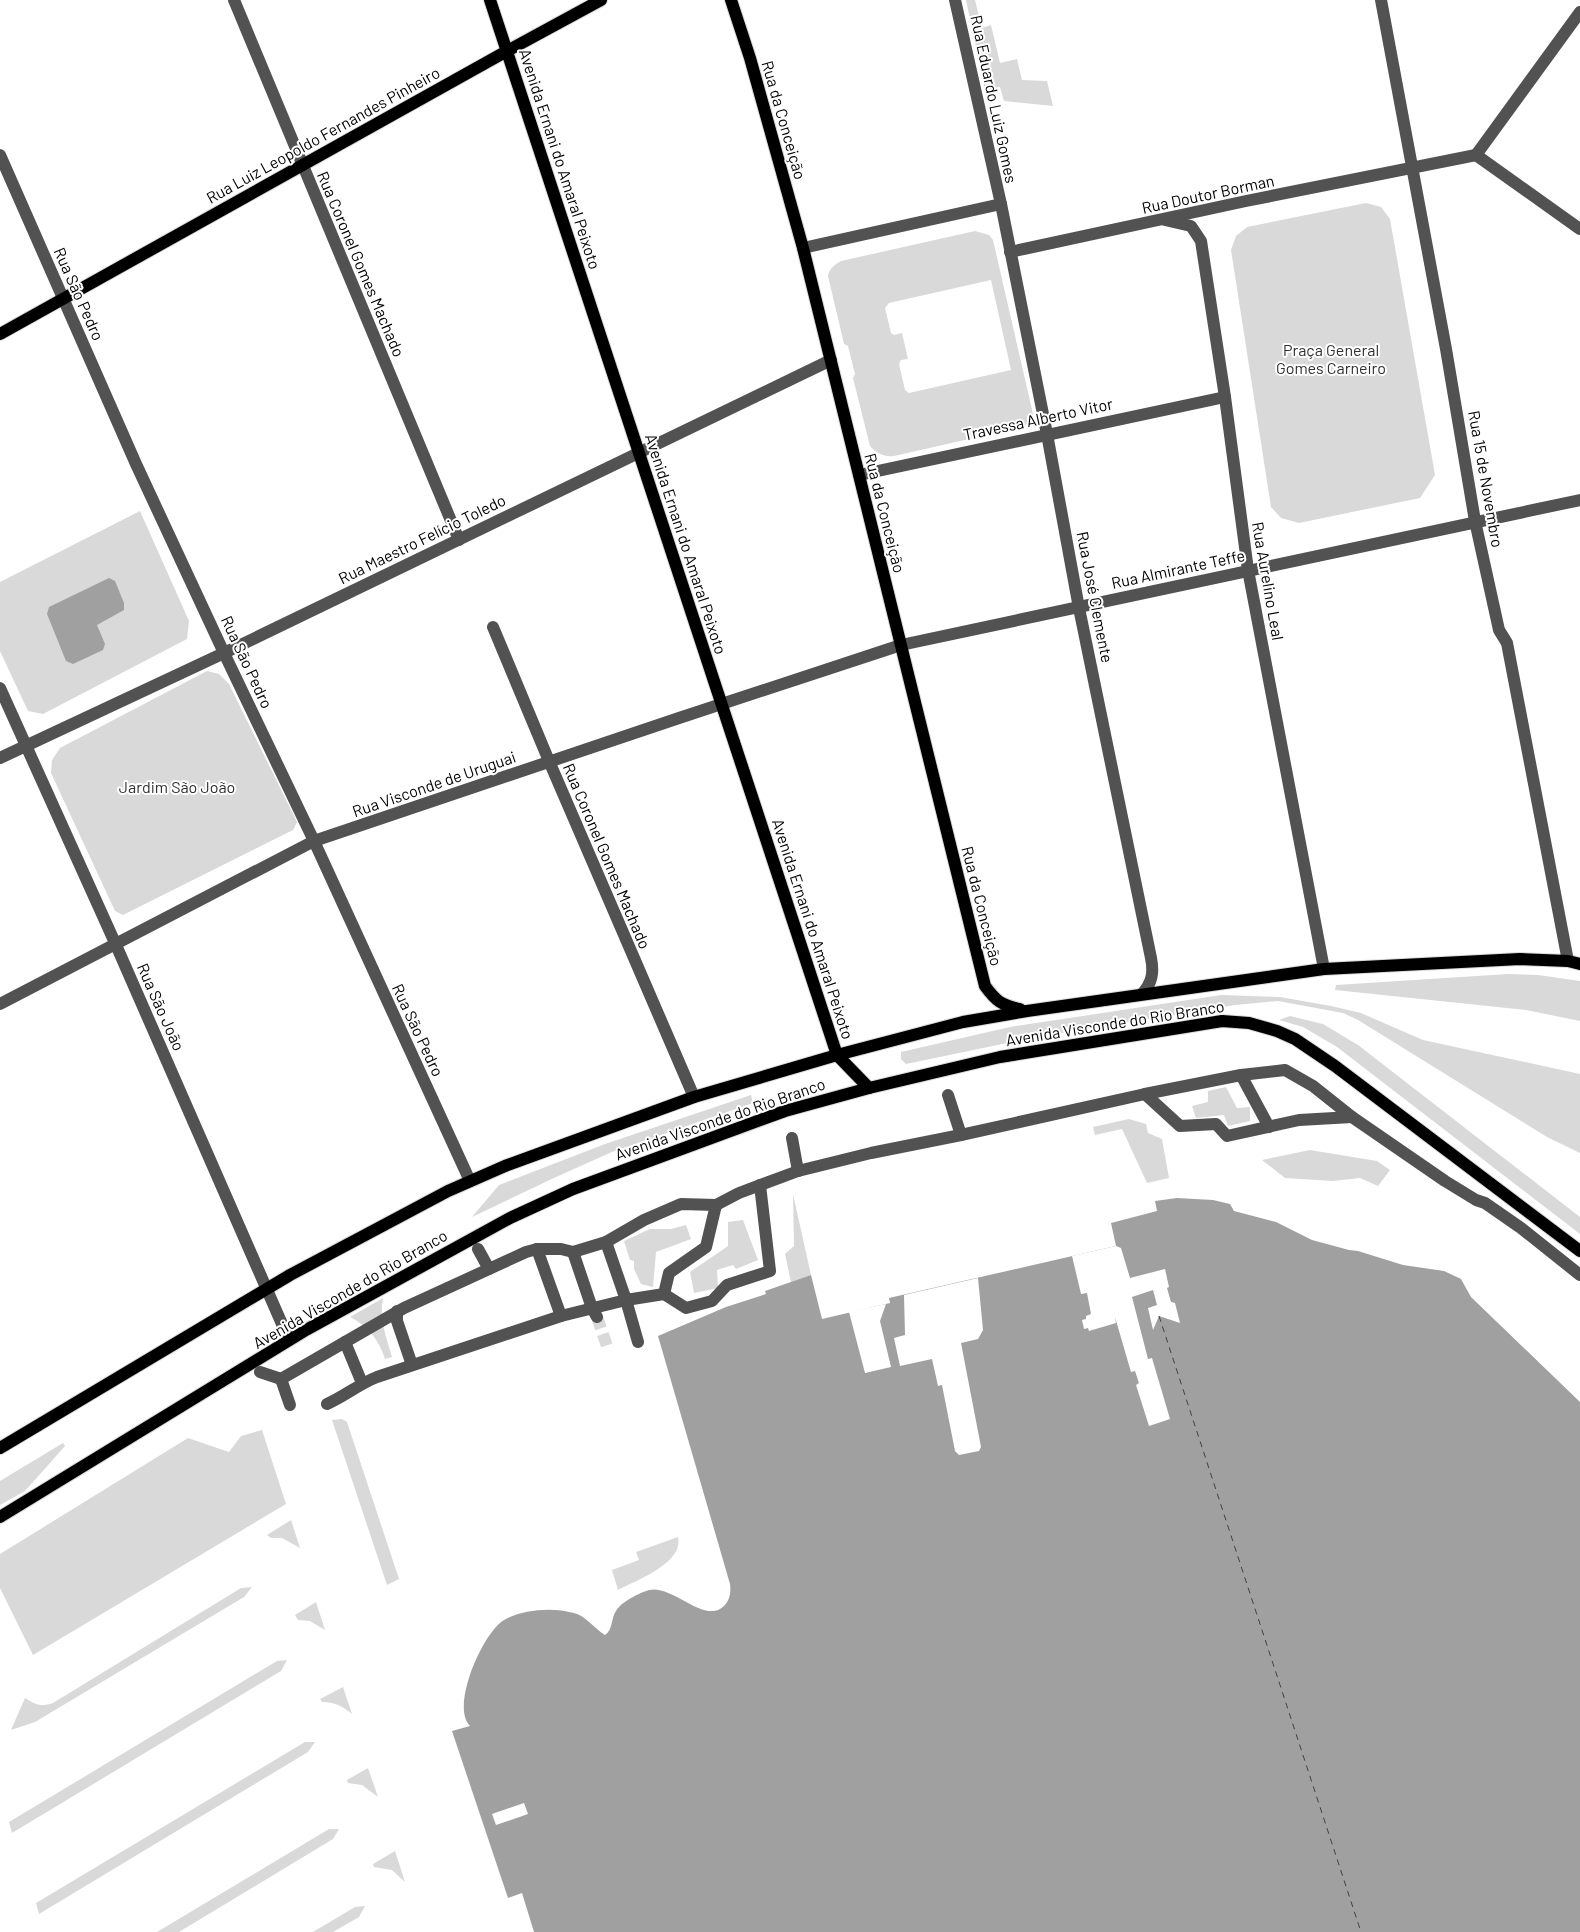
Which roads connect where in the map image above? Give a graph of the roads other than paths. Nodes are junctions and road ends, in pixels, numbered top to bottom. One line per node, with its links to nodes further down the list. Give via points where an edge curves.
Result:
1 (234, 0): 11 (street, Rua Coronel Gomes Machado)
2 (490, 0): 8 (main road, Avenida Ernani do Amaral Peixoto)
3 (601, 0): 8 (main road, Rua Luiz Leopoldo Fernandes Pinheiro)
4 (731, 0): 16 (main road, Rua da Conceição)
5 (956, 0): 13 (street, Rua Eduardo Luiz Gomes)
6 (1381, 0): 12 (street, Rua 15 de Novembro)
7 (1580, 12): 10 (street)
8 (507, 51): 11 (main road, Rua Luiz Leopoldo Fernandes Pinheiro); 23 (main road, Avenida Ernani do Amaral Peixoto)
9 (0, 155): 18 (street, Rua São Pedro)
10 (1476, 155): 12 (street, Rua Doutor Borman); 15 (street)
11 (303, 164): 18 (main road, Rua Luiz Leopoldo Fernandes Pinheiro); 27 (street, Rua Coronel Gomes Machado)
12 (1412, 167): 14 (street, Rua Doutor Borman); 26 (street, Rua 15 de Novembro)
13 (1001, 204): 16 (street); 17 (street, Rua José Clemente)
14 (1165, 220): 17 (street, Rua Doutor Borman); 21 (street, Rua Aurelino Leal, via 1192,226 1201,241)
15 (1580, 229)
16 (803, 248): 20 (main road, Rua da Conceição)
17 (1010, 252): 22 (street, Rua José Clemente)
18 (63, 299): 19 (main road, Rua Luiz Leopoldo Fernandes Pinheiro); 32 (street, Rua São Pedro)
19 (0, 334)
20 (831, 360): 23 (street, Rua Maestro Felício Toledo); 24 (main road, Rua da Conceição)
21 (1225, 397): 22 (street, Travessa Alberto Vitor); 28 (street, Rua Aurelino Leal)
22 (1047, 434): 24 (street, Travessa Alberto Vitor); 29 (street, Rua José Clemente)
23 (640, 453): 27 (street, Rua Maestro Felício Toledo); 34 (main road, Avenida Ernani do Amaral Peixoto)
24 (859, 475): 31 (main road, Rua da Conceição)
25 (1580, 500): 26 (street, Rua Almirante Teffe)
26 (1476, 521): 28 (street, Rua Almirante Teffe); 40 (street, Rua 15 de Novembro, via 1499,630 1507,643)
27 (459, 540): 32 (street, Rua Maestro Felício Toledo)
28 (1248, 570): 29 (street, Rua Almirante Teffe); 41 (street, Rua Aurelino Leal)
29 (1080, 608): 31 (street, Rua Almirante Teffe); 42 (street, Rua José Clemente, via 1152,958 1150,985)
30 (493, 627): 37 (street, Rua Coronel Gomes Machado)
31 (900, 645): 34 (street, Rua Visconde de Uruguai); 44 (main road, Rua da Conceição, via 985,986 1004,1006)
32 (224, 653): 35 (street, Rua Maestro Felício Toledo); 38 (street, Rua São Pedro)
33 (0, 688): 35 (street, Rua São João)
34 (722, 704): 37 (street, Rua Visconde de Uruguai); 45 (main road, Avenida Ernani do Amaral Peixoto)
35 (26, 745): 36 (street, Rua Maestro Felício Toledo); 39 (street, Rua São João)
36 (0, 758)
37 (549, 761): 38 (street, Rua Visconde de Uruguai); 50 (street, Rua Coronel Gomes Machado)
38 (314, 841): 39 (street, Rua Visconde de Uruguai); 56 (street, Rua São Pedro)
39 (116, 944): 43 (street, Rua Visconde de Uruguai); 66 (street, Rua São João)
40 (1574, 962): 41 (main road, Avenida Visconde do Rio Branco, via 1520,959)
41 (1324, 969): 42 (main road, Avenida Visconde do Rio Branco)
42 (1142, 994): 44 (main road, Avenida Visconde do Rio Branco)
43 (0, 1004)
44 (1027, 1010): 45 (main road, Avenida Visconde do Rio Branco, via 963,1022)
45 (837, 1055): 47 (main road, Avenida Ernani do Amaral Peixoto); 50 (main road, Avenida Visconde do Rio Branco)
46 (1241, 1075): 48 (street); 51 (street, via 1285,1070 1313,1086); 52 (street)
47 (869, 1088): 62 (main road, Avenida Visconde do Rio Branco, via 1000,1057 1222,1021 1250,1023 1277,1031 1336,1066); 72 (main road, Avenida Visconde do Rio Branco, via 785,1111 573,1189 472,1238)
48 (1145, 1094): 52 (street, via 1180,1126 1216,1124 1226,1136); 53 (street)
49 (948, 1095): 53 (street)
50 (694, 1097): 56 (main road, Avenida Visconde do Rio Branco)
51 (1352, 1117): 52 (street, via 1299,1120); 65 (street, via 1521,1228)
52 (1269, 1127)
53 (961, 1135): 55 (street, via 871,1152)
54 (792, 1138): 55 (street)
55 (798, 1171): 57 (street)
56 (470, 1181): 66 (main road, Avenida Visconde do Rio Branco)
57 (760, 1185): 58 (street); 67 (street, via 770,1271 727,1285 712,1301 686,1308)
58 (716, 1205): 59 (street, via 681,1204); 67 (street, via 706,1247 669,1273)
59 (606, 1242): 63 (street); 68 (street)
60 (478, 1249): 64 (street)
61 (537, 1249): 63 (street); 64 (street); 71 (street)
62 (1580, 1251)
63 (573, 1252): 70 (street)
64 (489, 1269): 69 (street)
65 (1580, 1276)
66 (267, 1289): 72 (street, Rua São João); 81 (main road, Avenida Visconde do Rio Branco)
67 (664, 1294): 68 (street)
68 (626, 1300): 70 (street); 74 (street)
69 (397, 1311): 73 (street); 75 (street)
70 (594, 1313): 71 (street)
71 (562, 1316): 75 (street)
72 (289, 1340): 82 (main road, Avenida Visconde do Rio Branco)
73 (345, 1342): 77 (street); 78 (street)
74 (638, 1342)
75 (412, 1365): 78 (street)
76 (260, 1372): 77 (street)
77 (281, 1379): 80 (street)
78 (362, 1383): 79 (street)
79 (327, 1404)
80 (290, 1405)
81 (0, 1448)
82 (0, 1517)

